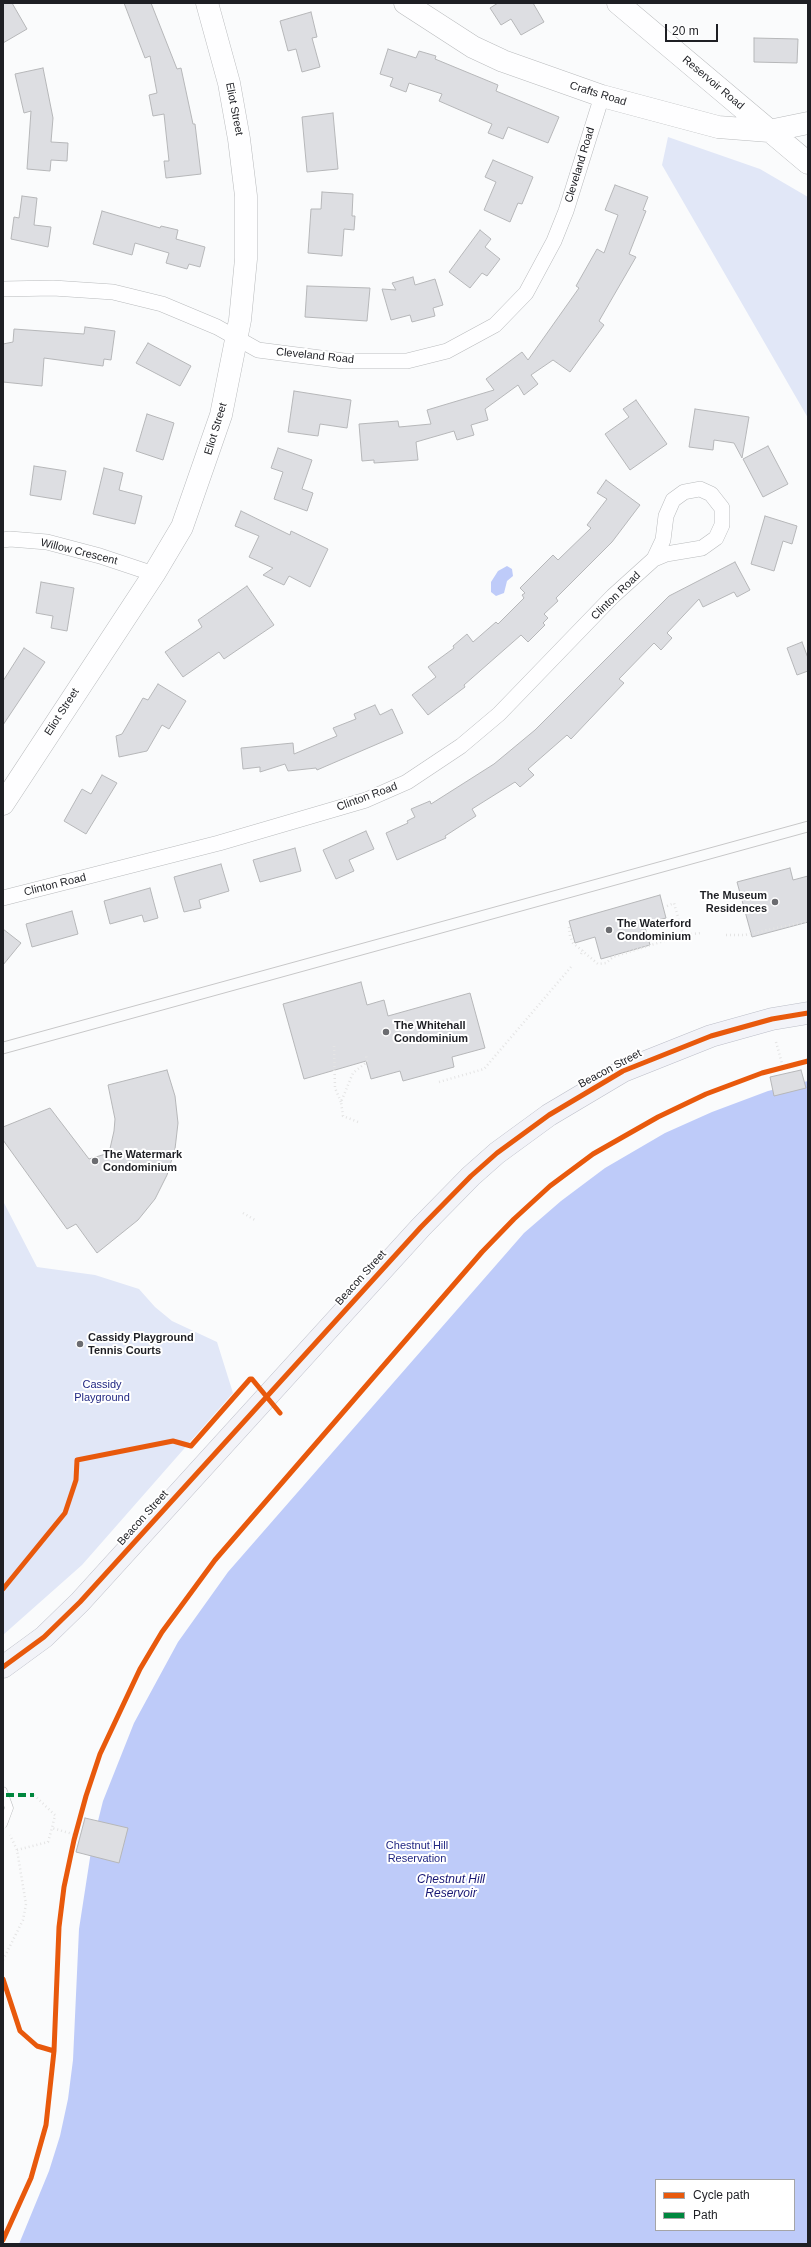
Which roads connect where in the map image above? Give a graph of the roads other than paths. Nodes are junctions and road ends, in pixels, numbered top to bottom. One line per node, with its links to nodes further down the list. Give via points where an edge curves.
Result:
1 (207, 3): 9 (street, Eliot Street, via 229,83 240,139 246,196 245,271)
2 (404, 3): 4 (street, Crafts Road, via 473,47 503,61)
3 (618, 3): 6 (street, Reservoir Road)
4 (602, 96): 6 (street, Crafts Road, via 706,124); 9 (street, Cleveland Road, via 576,182 554,241 526,293 496,325 447,351 407,361 344,361 258,350)
5 (808, 123): 6 (street, Crafts Road)
6 (769, 131): 7 (street, Reservoir Road)
7 (808, 163)
8 (3, 289): 9 (street, Cleveland Road, via 53,288 113,292 162,304 217,327)
9 (238, 339): 12 (street, Eliot Street, via 214,439 182,527)
10 (3, 540): 12 (street, Willow Crescent, via 10,538 47,542)
11 (654, 559): 11 (street, Clinton Road, via 666,554 702,548 716,538 722,524 722,508 712,494 700,489 684,492 673,500); 14 (street, Clinton Road, via 614,596 499,714 461,746 407,782 366,800 219,843)
12 (154, 574): 13 (street, Eliot Street)
13 (3, 804)
14 (3, 898)
15 (808, 1013): 16 (main road, Beacon Street, via 772,1019 711,1036 623,1071 549,1115 497,1153 421,1226 80,1602 44,1638)
16 (3, 1667)
17 (3, 1791): 18 (lane, via 9,1808)
18 (5, 1828)

